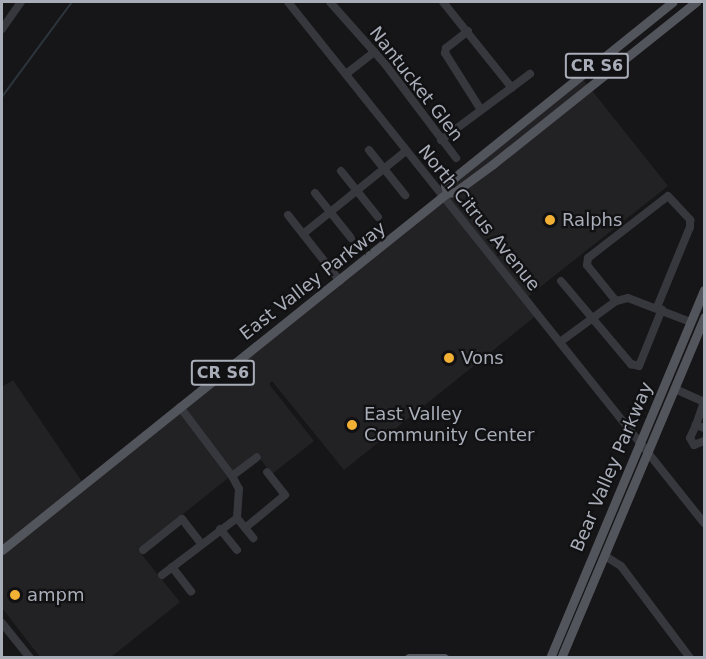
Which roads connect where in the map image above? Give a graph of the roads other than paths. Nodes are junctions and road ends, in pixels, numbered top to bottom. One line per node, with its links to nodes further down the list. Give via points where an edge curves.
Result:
1 (21, 2): 7 (street)
2 (288, 2): 10 (street, North Citrus Avenue)
3 (330, 2): 9 (street, Nantucket Glen)
4 (443, 2): 8 (street)
5 (673, 2): 13 (main road, East Valley Parkway / CR S6)
6 (696, 2): 15 (main road, East Valley Parkway / CR S6)
7 (2, 29)
8 (468, 31): 12 (street); 14 (street, via 445,53)
9 (374, 52): 10 (street); 16 (street, Nantucket Glen)
10 (346, 74): 18 (street, North Citrus Avenue)
11 (530, 74): 12 (street)
12 (512, 88): 14 (street)
13 (555, 98): 15 (main road, via 536,121); 25 (main road, East Valley Parkway / CR S6, via 445,185)
14 (481, 110): 16 (street)
15 (538, 128): 25 (main road, East Valley Parkway / CR S6)
16 (441, 140): 19 (street, Nantucket Glen)
17 (369, 150): 20 (street)
18 (406, 151): 20 (street); 25 (street, North Citrus Avenue)
19 (456, 158)
20 (384, 169): 22 (street); 24 (street)
21 (341, 171): 22 (street)
22 (357, 190): 26 (street); 28 (street)
23 (315, 193): 26 (street)
24 (405, 195)
25 (446, 195): 31 (main road, East Valley Parkway / CR S6); 40 (street, North Citrus Avenue)
26 (330, 212): 29 (street); 30 (street)
27 (288, 214): 29 (street)
28 (378, 217)
29 (303, 234): 31 (street)
30 (351, 238)
31 (340, 280): 43 (main road, East Valley Parkway / CR S6)
32 (561, 281): 37 (street)
33 (705, 290): 38 (main road, Bear Valley Parkway)
34 (616, 301): 35 (street, via 636,298); 35 (street, via 587,265 588,258 668,196 690,220 690,227); 37 (street)
35 (659, 308): 37 (street, via 639,366 625,361); 38 (street)
36 (705, 317): 39 (main road, Bear Valley Parkway)
37 (592, 320): 40 (street)
38 (691, 322): 47 (main road, Bear Valley Parkway)
39 (702, 328): 41 (main road, Bear Valley Parkway)
40 (560, 342): 47 (street, North Citrus Avenue)
41 (675, 389): 42 (street); 48 (main road, Bear Valley Parkway)
42 (704, 402): 44 (street)
43 (180, 407): 51 (street); 58 (main road, East Valley Parkway / CR S6)
44 (696, 424): 45 (street); 46 (street, via 691,443 700,445)
45 (705, 428)
46 (705, 441)
47 (640, 444): 48 (street, North Citrus Avenue); 69 (main road, Bear Valley Parkway)
48 (647, 453): 53 (street, North Citrus Avenue); 61 (main road, Bear Valley Parkway)
49 (257, 457): 51 (street)
50 (267, 472): 54 (street, via 285,495)
51 (232, 476): 52 (street, via 239,489)
52 (237, 518): 54 (street); 55 (street)
53 (705, 523)
54 (245, 528): 56 (street)
55 (220, 529): 57 (street); 60 (street)
56 (254, 538)
57 (201, 543): 59 (street, via 182,519); 62 (street)
58 (2, 550)
59 (144, 550)
60 (237, 550)
61 (605, 556): 70 (main road, Bear Valley Parkway); 71 (street, via 621,566)
62 (172, 567): 63 (street); 64 (street)
63 (162, 574)
64 (192, 591)
65 (2, 622): 66 (street)
66 (30, 657)
67 (409, 657): 68 (main road)
68 (444, 657)
69 (550, 657)
70 (561, 657)
71 (690, 657)

